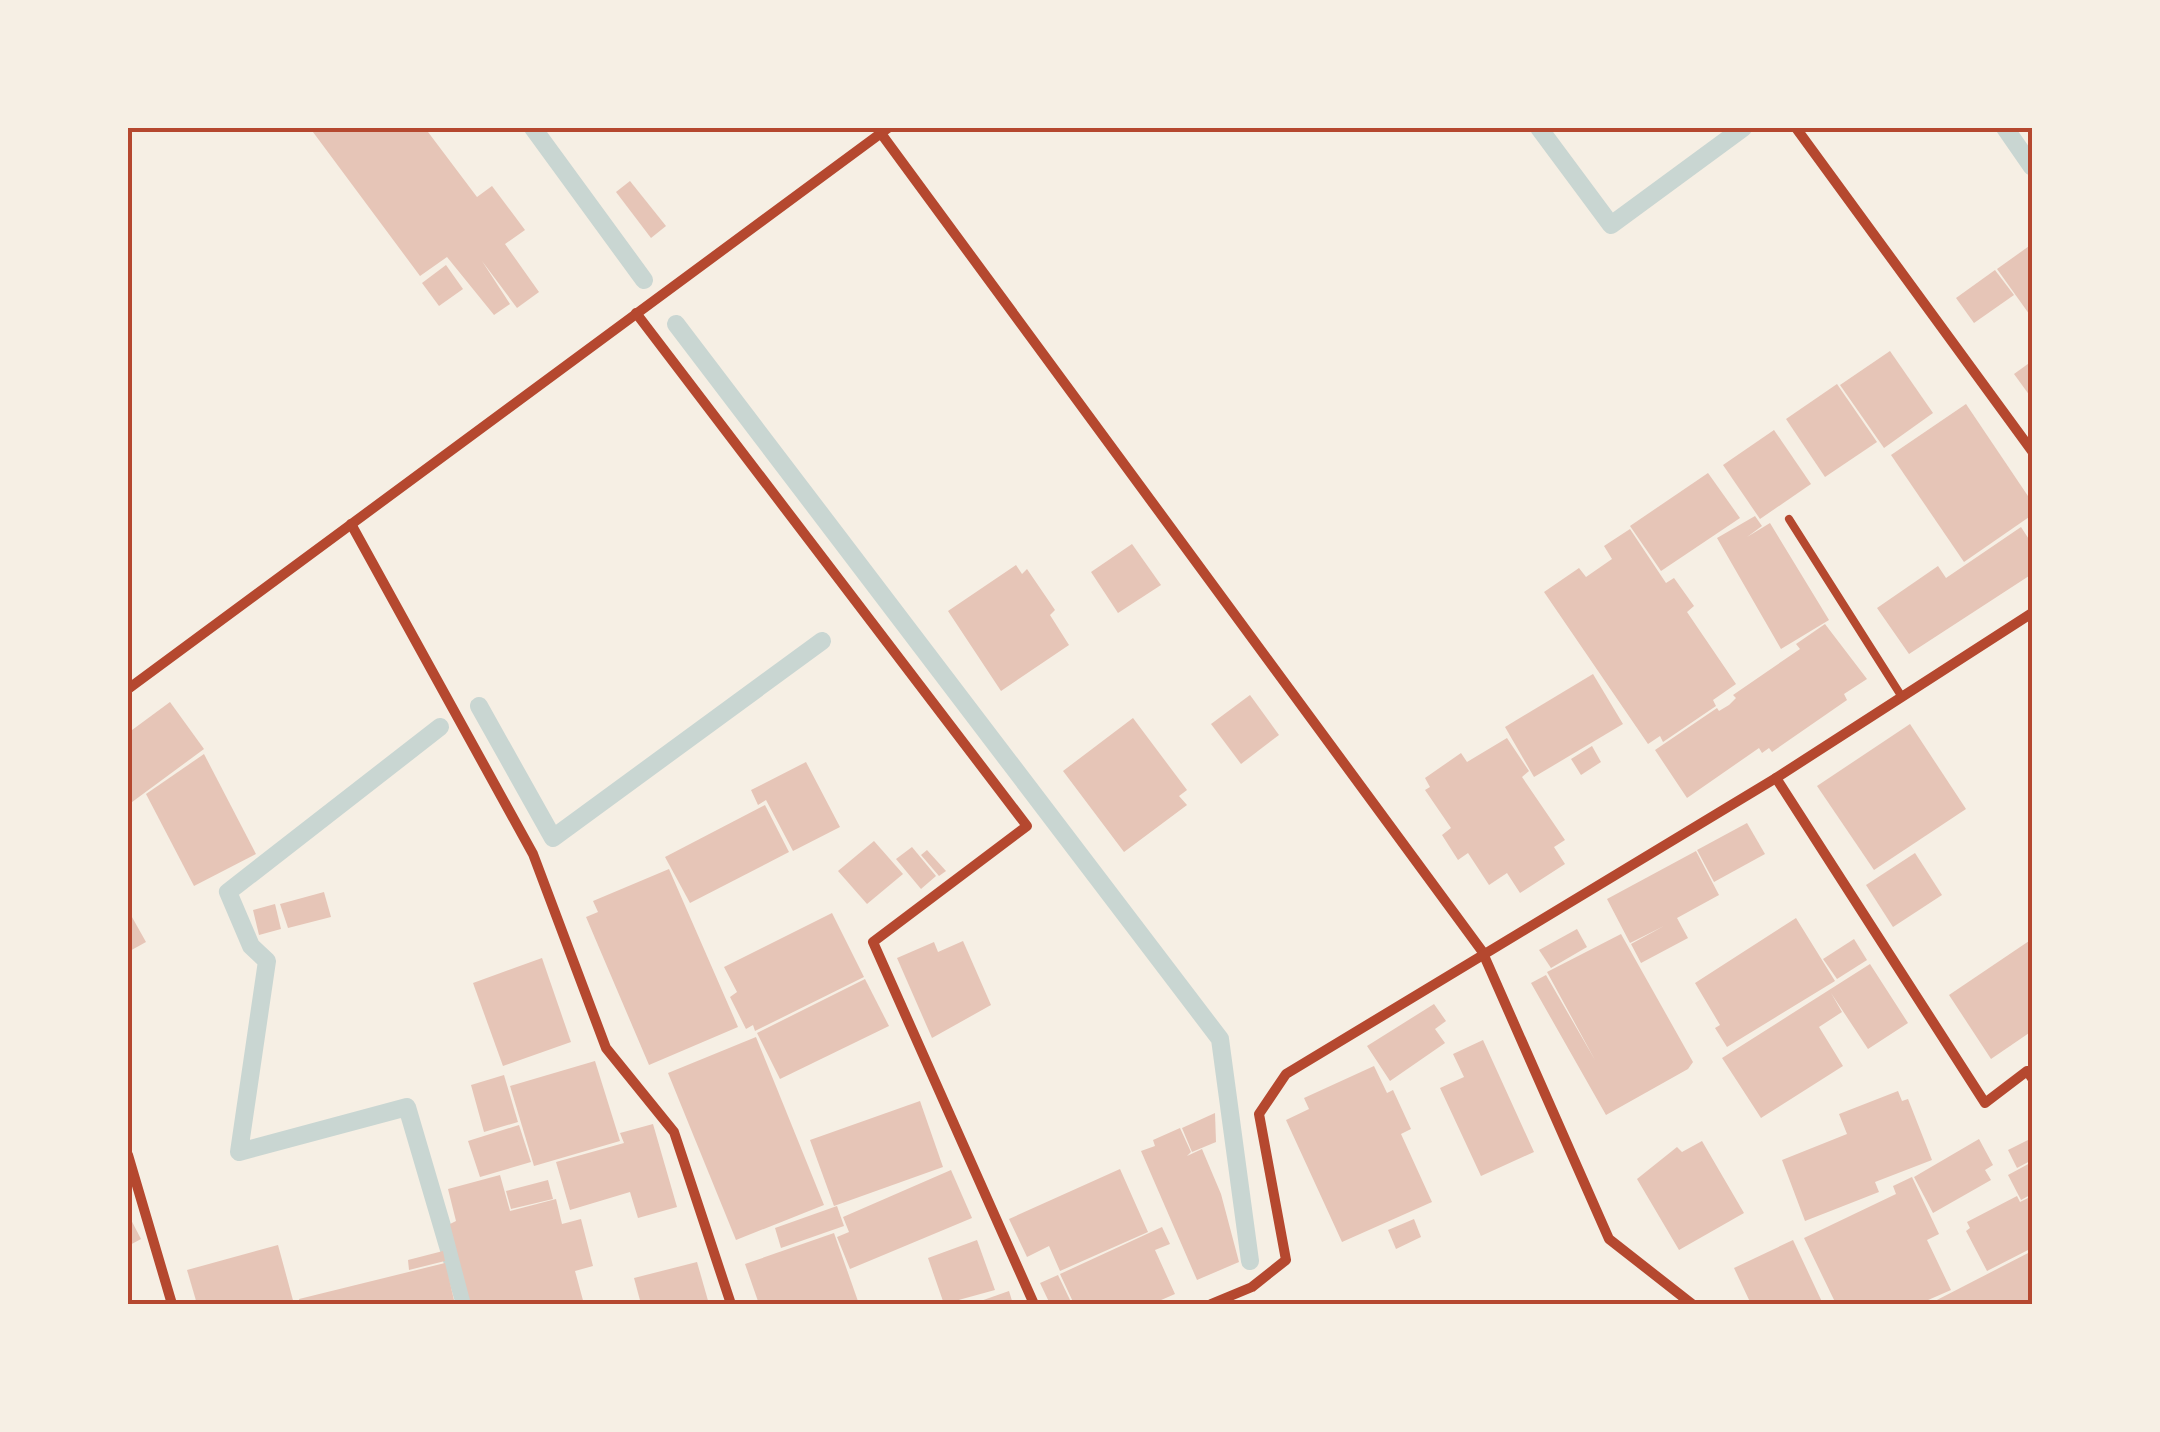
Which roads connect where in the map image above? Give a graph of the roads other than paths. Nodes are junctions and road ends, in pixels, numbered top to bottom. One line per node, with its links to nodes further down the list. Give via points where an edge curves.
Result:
1 (1796, 128): 4 (street)
2 (882, 129): 3 (street); 11 (street)
3 (636, 313): 6 (street); 16 (street, via 1026,826 873,942)
4 (2032, 450)
5 (1789, 519): 9 (lane)
6 (350, 524): 8 (street); 15 (street, via 533,854 606,1048 674,1132)
7 (2032, 613): 9 (street)
8 (128, 689)
9 (1902, 697): 10 (street)
10 (1776, 778): 11 (street); 12 (street, via 1985,1104 2027,1072)
11 (1482, 951): 17 (street, via 1286,1074 1259,1114 1286,1260 1252,1287); 18 (street, via 1609,1240)
12 (2032, 1078)
13 (128, 1155): 14 (street)
14 (172, 1304)
15 (731, 1304)
16 (1034, 1304)
17 (1211, 1304)
18 (1692, 1304)

